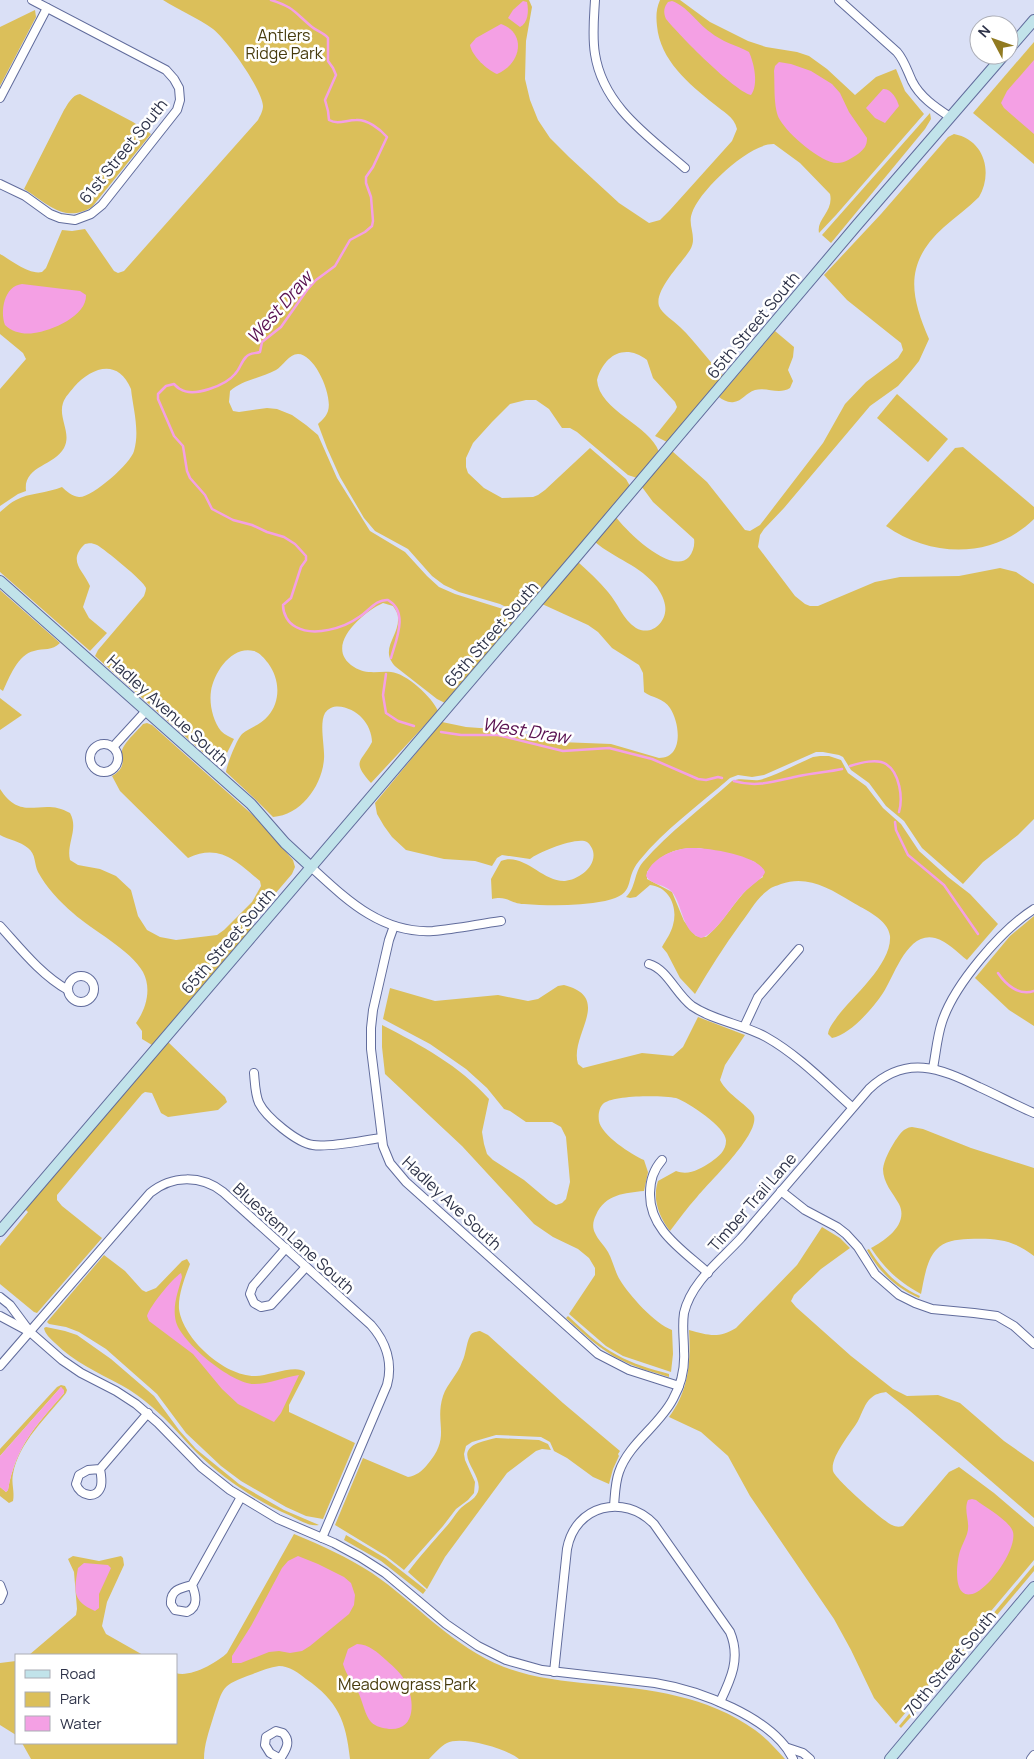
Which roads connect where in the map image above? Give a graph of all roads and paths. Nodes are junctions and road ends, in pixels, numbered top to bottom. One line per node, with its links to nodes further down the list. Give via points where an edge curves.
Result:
1 (32, 0): 4 (street, 61st Street South)
2 (596, 0): 10 (street, via 595,51 607,89 629,118)
3 (839, 0): 9 (street, via 904,61 921,95)
4 (47, 8): 8 (street); 11 (street, 61st Street South, via 166,70 178,86 179,104 174,115 100,207 86,216 72,220 56,217)
5 (1034, 20): 6 (street)
6 (1019, 37)
7 (995, 65): 9 (street, 65th Street South)
8 (0, 98)
9 (950, 117): 15 (street, 65th Street South)
10 (684, 168)
11 (0, 184)
12 (0, 580): 13 (street, Hadley Avenue South)
13 (146, 710): 14 (street); 15 (street, Hadley Avenue South, via 256,808 282,840)
14 (113, 747)
15 (311, 867): 19 (street, via 361,910); 31 (street, 65th Street South)
16 (1034, 909): 24 (street, via 1008,930 957,990 942,1022)
17 (501, 920): 19 (street, via 431,931)
18 (0, 926): 22 (street, via 33,962)
19 (394, 926): 28 (street, Hadley Ave South, via 371,1028)
20 (799, 949): 23 (street, via 758,997)
21 (649, 964): 23 (street, via 664,973 691,1005)
22 (68, 990)
23 (744, 1027): 26 (street, via 783,1048)
24 (933, 1068): 26 (street, Timber Trail Lane, via 909,1068 889,1075 872,1086); 27 (street, Timber Trail Lane)
25 (254, 1073): 28 (street, via 256,1096 262,1108 300,1141 318,1146)
26 (852, 1107): 30 (street, Timber Trail Lane)
27 (1034, 1113)
28 (382, 1138): 40 (street, Hadley Ave South, via 388,1159 402,1179 595,1351 630,1370)
29 (662, 1160): 34 (street, via 650,1186 654,1218 667,1236)
30 (781, 1191): 34 (street, Timber Trail Lane); 38 (street, via 805,1210 846,1234 875,1274 899,1295 932,1309 996,1316 1014,1326)
31 (0, 1231)
32 (286, 1248): 33 (street, Bluestem Lane South); 33 (street, via 253,1286 251,1297 255,1304 263,1307 272,1304); 37 (street, Bluestem Lane South, via 212,1185 191,1179 167,1183 144,1198)
33 (306, 1267): 45 (street, Bluestem Lane South, via 374,1328 385,1347 389,1366 384,1392)
34 (708, 1273): 40 (street, Timber Trail Lane, via 694,1290 685,1309 684,1363)
35 (0, 1297): 37 (street)
36 (0, 1316): 37 (street)
37 (30, 1332): 39 (street, Bluestem Lane South); 41 (street, via 73,1368 126,1396)
38 (1034, 1344)
39 (0, 1366)
40 (679, 1386): 44 (street, Timber Trail Lane, via 665,1412 624,1462 616,1482)
41 (148, 1413): 42 (street); 43 (street, via 201,1467)
42 (100, 1469)
43 (241, 1497): 45 (street, via 278,1519); 47 (street)
44 (614, 1506): 50 (street, via 588,1515 578,1523 570,1538); 51 (street, via 638,1511 654,1524 730,1632 735,1666)
45 (322, 1538): 50 (street, via 385,1573 478,1646 514,1662)
46 (0, 1585): 49 (street, via 3,1593)
47 (192, 1585)
48 (1034, 1587): 56 (street, 70th Street South)
49 (0, 1600)
50 (554, 1672): 51 (street, via 672,1686)
51 (720, 1702): 52 (street, via 757,1722)
52 (788, 1748): 54 (street); 55 (street)
53 (1034, 1755): 57 (street)
54 (793, 1759)
55 (810, 1759)
56 (890, 1759)
57 (1031, 1759)

